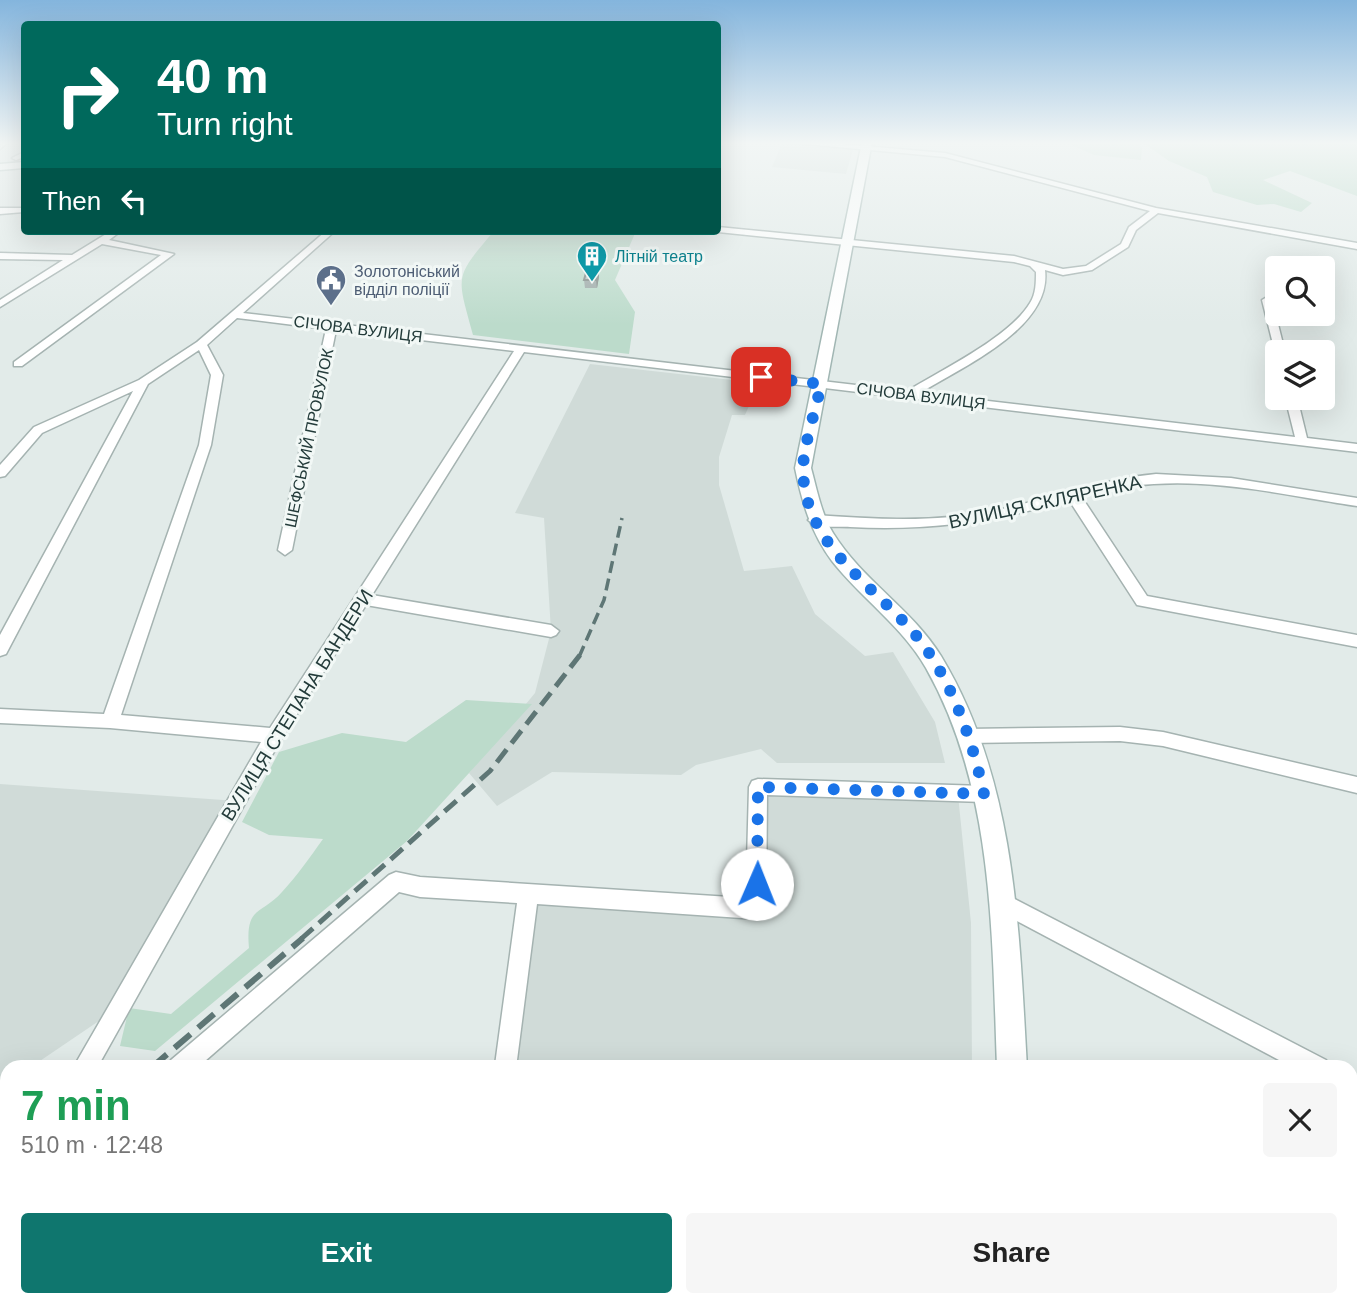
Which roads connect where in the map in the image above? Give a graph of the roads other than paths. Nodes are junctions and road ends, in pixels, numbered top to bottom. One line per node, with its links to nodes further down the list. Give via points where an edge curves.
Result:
1 (855, 203): 9 (street)
2 (1129, 203): 4 (street)
3 (21, 210): 5 (street)
4 (1156, 210): 11 (street); 14 (street, via 1132,229 1125,245 1114,254 1078,271)
5 (0, 211)
6 (721, 229): 9 (street)
7 (110, 235): 10 (street)
8 (326, 235): 16 (street)
9 (848, 240): 14 (street); 22 (street)
10 (100, 241): 13 (street); 20 (street, via 169,254)
11 (1357, 246)
12 (0, 256): 13 (street)
13 (74, 258): 15 (street)
14 (1034, 265): 23 (street, via 1041,271 1033,307 984,348)
15 (0, 304)
16 (235, 315): 17 (street, СІЧОВА ВУЛИЦЯ); 18 (street)
17 (332, 326): 19 (street, СІЧОВА ВУЛИЦЯ); 31 (street, ШЕФСЬКИЙ ПРОВУЛОК)
18 (201, 344): 21 (street); 37 (street, via 217,375 205,445)
19 (521, 349): 22 (street, СІЧОВА ВУЛИЦЯ); 32 (street, ВУЛИЦЯ СТЕПАНА БАНДЕРИ)
20 (18, 364)
21 (143, 382): 27 (street, via 38,430); 35 (street)
22 (821, 384): 23 (street, СІЧОВА ВУЛИЦЯ); 30 (street, via 803,468)
23 (909, 395): 25 (street, СІЧОВА ВУЛИЦЯ)
24 (1294, 410): 25 (street)
25 (1302, 442): 26 (street, СІЧОВА ВУЛИЦЯ)
26 (1357, 448)
27 (0, 473)
28 (1073, 495): 29 (street, ВУЛИЦЯ СКЛЯРЕНКА, via 1157,478); 30 (street, ВУЛИЦЯ СКЛЯРЕНКА, via 939,524); 34 (street, via 1142,601)
29 (1357, 502)
30 (815, 520): 39 (street, via 847,568 914,633 934,661)
31 (285, 550)
32 (362, 599): 33 (street); 38 (street, ВУЛИЦЯ СТЕПАНА БАНДЕРИ)
33 (551, 631)
34 (1357, 641)
35 (0, 650)
36 (0, 716): 37 (street)
37 (110, 721): 38 (street)
38 (274, 736): 44 (street, ВУЛИЦЯ СТЕПАНА БАНДЕРИ)
39 (967, 736): 40 (street, via 1120,734 1152,738); 41 (street)
40 (1357, 785)
41 (984, 794): 42 (street, via 758,787 756,909); 43 (street)
42 (528, 895): 45 (street, via 396,882); 46 (street)
43 (1003, 903): 47 (street); 48 (street)
44 (89, 1060)
45 (188, 1060)
46 (507, 1060)
47 (1012, 1060)
48 (1303, 1060)

